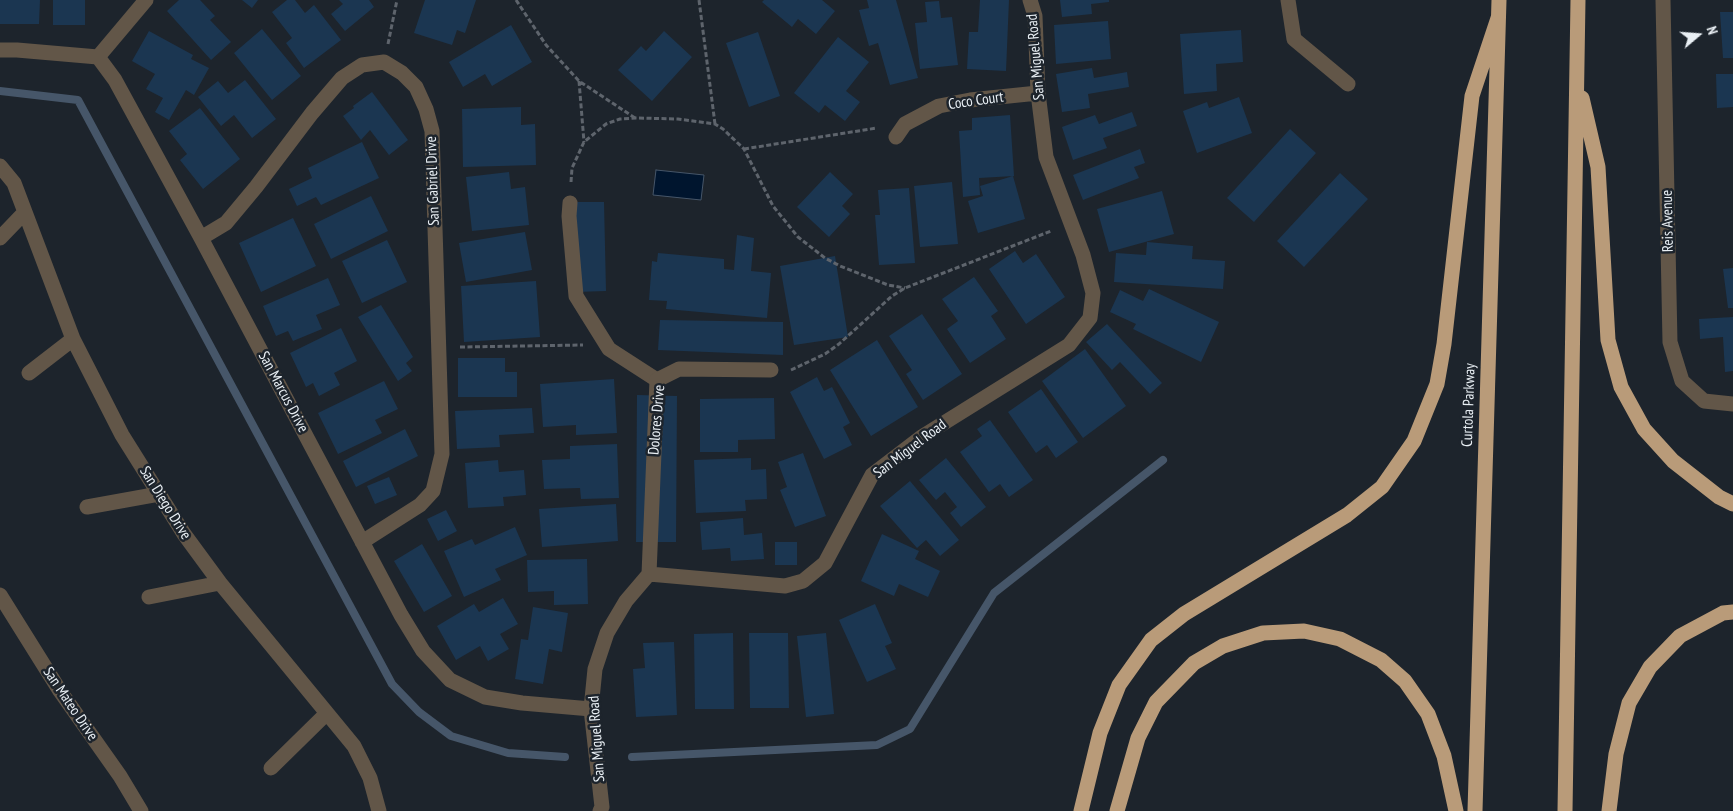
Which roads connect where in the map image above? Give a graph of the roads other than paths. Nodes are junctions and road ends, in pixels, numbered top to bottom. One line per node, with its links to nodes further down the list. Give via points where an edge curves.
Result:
1 (146, 0): 9 (street)
2 (1030, 0): 12 (street, San Miguel Road, via 1035,16)
3 (1288, 0): 11 (street, via 1294,39)
4 (1499, 0): 7 (highway, Curtola Parkway)
5 (1578, 0): 10 (highway)
6 (1663, 0): 23 (street, Reis Avenue, via 1670,342 1682,382 1704,401)
7 (1498, 18): 39 (highway, via 1472,96 1437,384 1414,441 1382,486 1347,515 1184,614 1152,640 1119,685 1100,733); 42 (highway, Curtola Parkway)
8 (0, 50): 9 (street)
9 (98, 57): 18 (street, San Marcus Drive, via 115,80)
10 (1577, 76): 25 (highway, via 1598,167 1608,340 1621,387 1644,429 1673,461); 43 (highway)
11 (1348, 84)
12 (1038, 93): 13 (street, Coco Court, via 939,106 905,124); 28 (street, San Miguel Road, via 1046,157 1083,255 1093,293 1090,318 1070,345 924,436 872,476 825,563 802,581 785,586)
13 (896, 137)
14 (0, 166): 16 (street, San Diego Drive, via 14,183)
15 (570, 203): 22 (street, via 576,296 609,349)
16 (25, 212): 17 (street); 19 (street, San Diego Drive)
17 (0, 238)
18 (201, 238): 27 (street, San Marcus Drive); 27 (street, San Gabriel Drive, via 226,223 342,78 362,65 384,62 416,87 432,131 442,454 433,491 420,504)
19 (73, 339): 21 (street); 24 (street, San Diego Drive, via 122,435)
20 (771, 370): 22 (street, Dolores Drive, via 679,368)
21 (29, 373)
22 (657, 380): 28 (street, Dolores Drive)
23 (1733, 404)
24 (159, 494): 26 (street); 29 (street, San Diego Drive)
25 (1733, 504)
26 (86, 507)
27 (362, 542): 33 (street, San Marcus Drive, via 423,651 450,680 485,697)
28 (649, 574): 33 (street, San Miguel Road, via 626,601 607,633 595,669)
29 (220, 583): 31 (street); 34 (street, San Diego Drive)
30 (0, 595): 36 (street, San Mateo Drive)
31 (149, 597)
32 (1733, 612): 44 (highway, via 1723,613 1680,636 1650,667 1629,703 1616,754)
33 (591, 710): 38 (street, San Miguel Road)
34 (326, 714): 35 (street); 37 (street, San Diego Drive, via 354,746 370,778)
35 (271, 768)
36 (141, 811)
37 (379, 811)
38 (600, 811)
39 (1081, 811)
40 (1117, 811): 41 (highway, via 1138,738 1156,702 1194,663 1223,646 1262,632 1304,631 1340,639 1381,660 1405,681 1428,714 1444,756)
41 (1456, 811)
42 (1475, 811)
43 (1565, 811)
44 (1609, 811)

